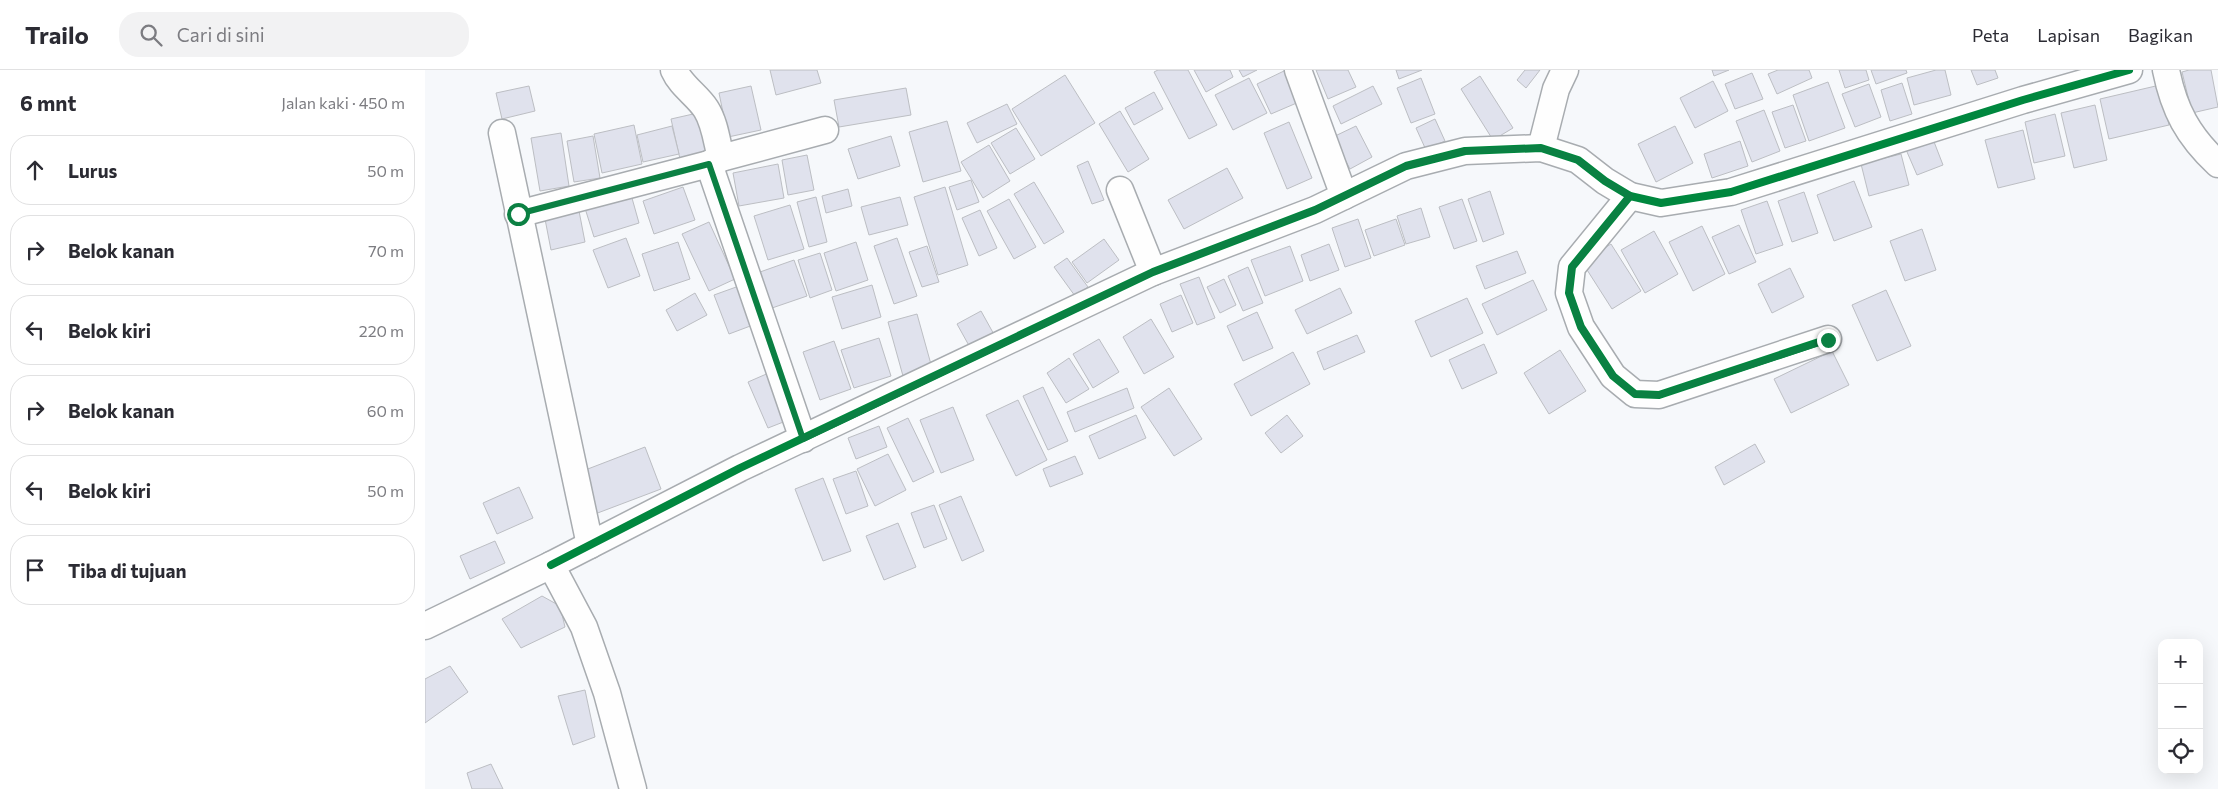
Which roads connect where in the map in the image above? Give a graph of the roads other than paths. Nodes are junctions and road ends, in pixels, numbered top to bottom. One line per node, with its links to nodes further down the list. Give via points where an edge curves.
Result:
1 (674, 70): 9 (street, via 677,78 706,109 712,123)
2 (1298, 70): 12 (street)
3 (1565, 70): 8 (street, via 1556,89)
4 (2129, 70): 13 (street, via 1731,192 1661,203)
5 (2166, 70): 10 (street, via 2175,106 2188,131)
6 (825, 130): 9 (street)
7 (503, 133): 14 (street)
8 (1541, 148): 12 (street, via 1465,151 1406,166); 13 (street, via 1578,160)
9 (715, 161): 14 (street); 17 (street)
10 (2218, 164)
11 (1120, 190): 15 (street)
12 (1344, 196): 15 (street)
13 (1630, 196): 16 (street, via 1572,267 1569,292 1581,327 1613,376 1635,394 1659,395)
14 (518, 214): 18 (street)
15 (1153, 272): 17 (street)
16 (1828, 340)
17 (803, 439): 18 (street)
18 (590, 545): 19 (street)
19 (551, 566): 20 (street); 21 (street, via 584,627 607,692)
20 (425, 626)
21 (633, 789)

